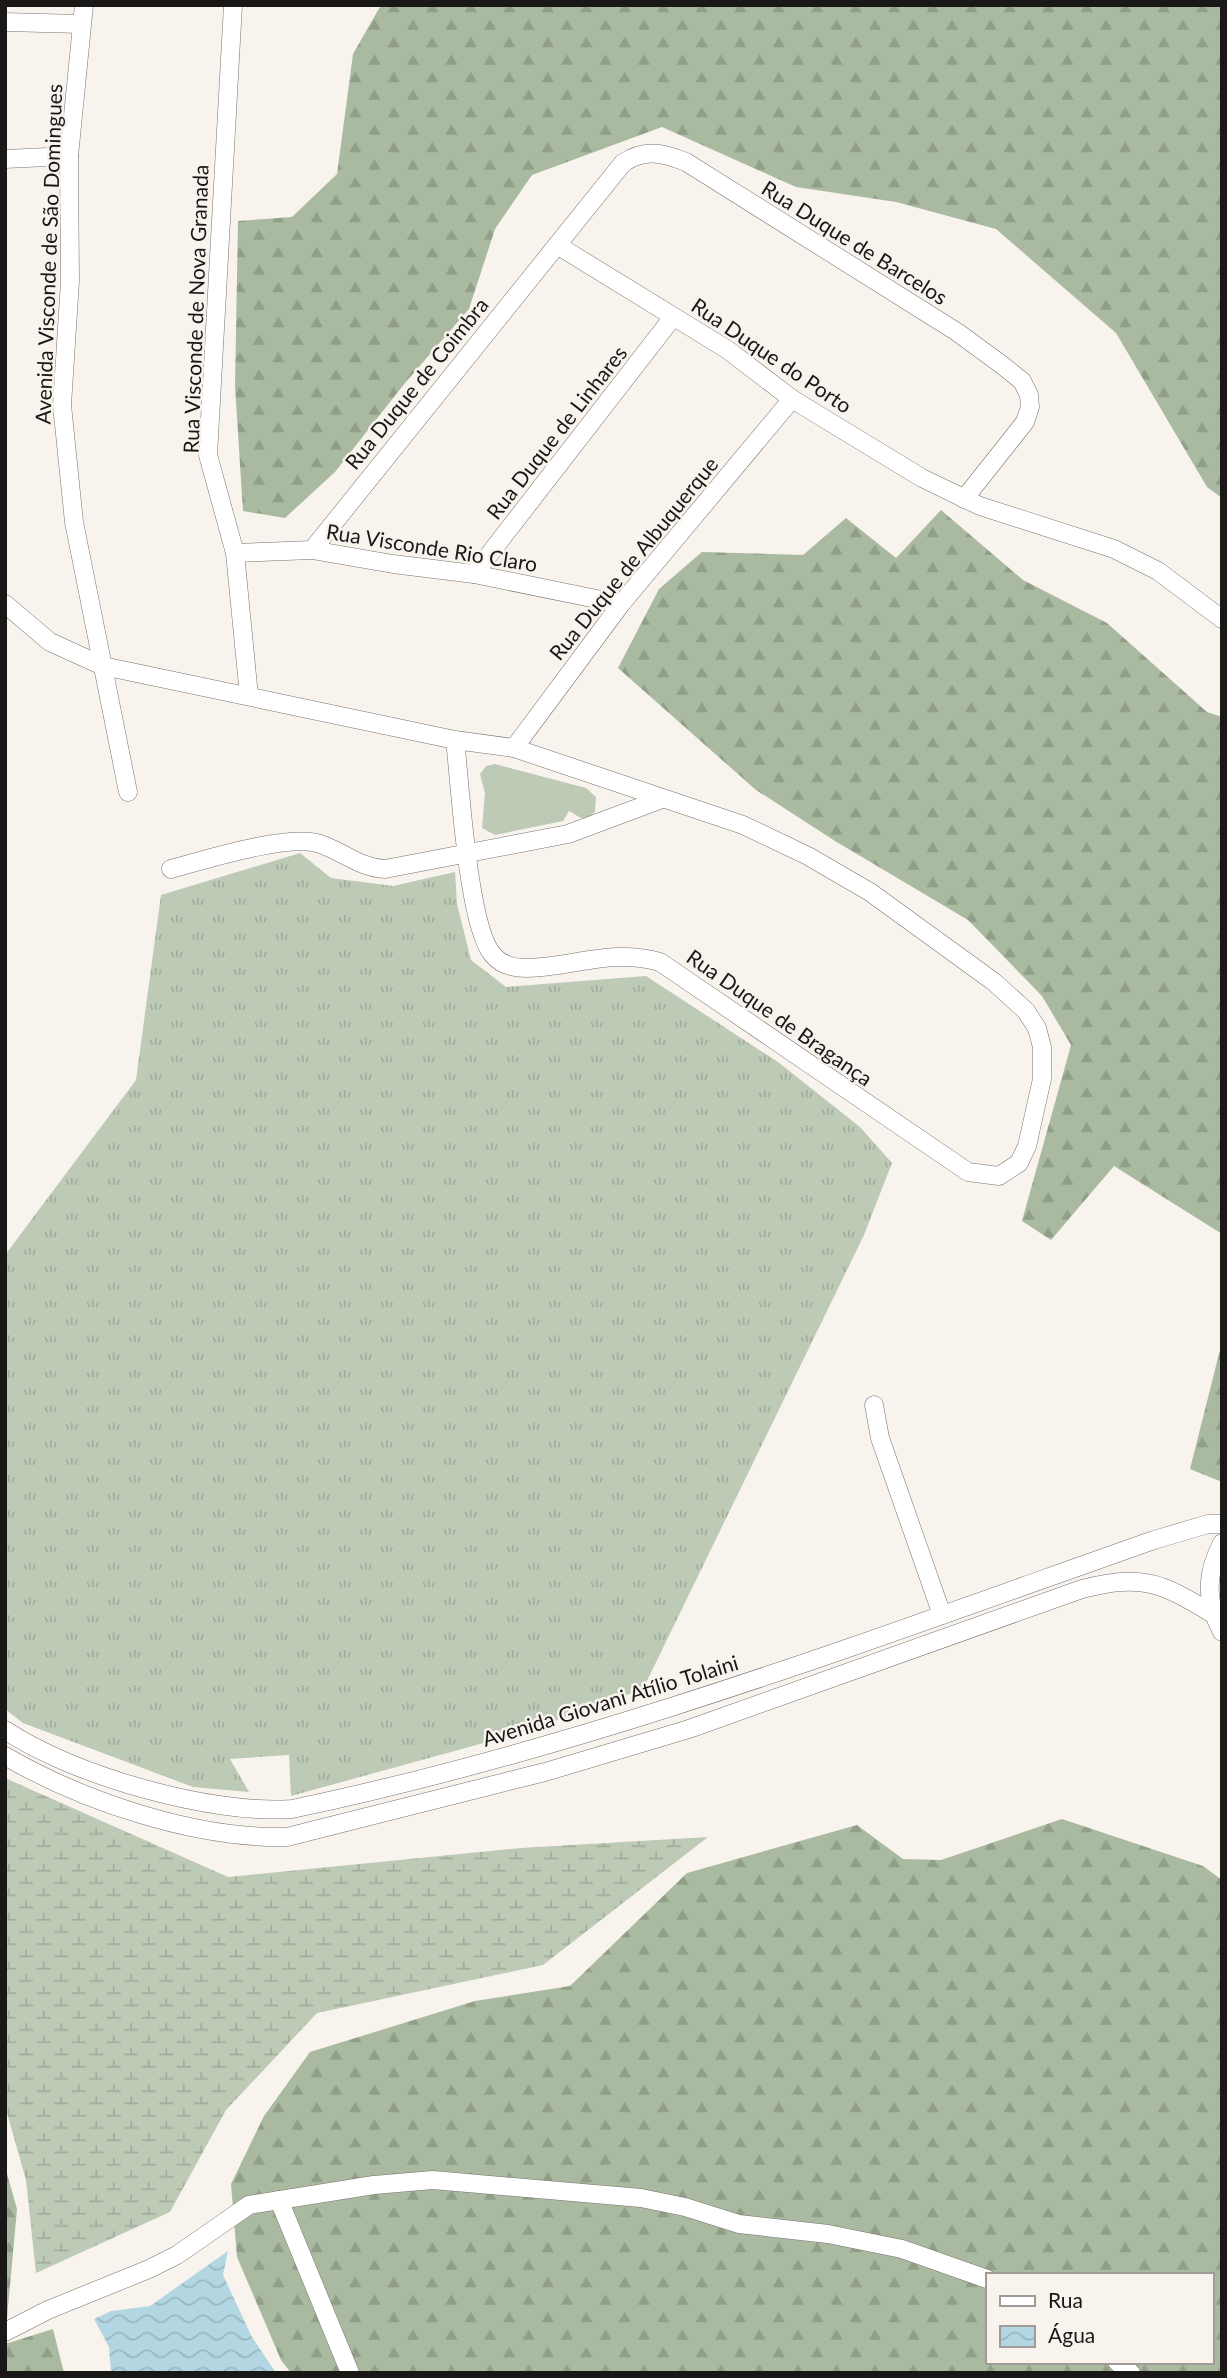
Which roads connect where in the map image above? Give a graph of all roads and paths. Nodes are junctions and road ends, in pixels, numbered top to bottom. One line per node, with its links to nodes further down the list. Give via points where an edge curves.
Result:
1 (84, 5): 4 (street, Avenida Visconde de São Domingues)
2 (233, 5): 12 (street, Rua Visconde de Nova Granada, via 208,455)
3 (5, 22): 4 (street)
4 (80, 24): 5 (street, Avenida Visconde de São Domingues)
5 (69, 156): 6 (street); 17 (street, Avenida Visconde de São Domingues, via 70,281 62,405 74,522)
6 (5, 159)
7 (557, 245): 8 (street, Rua Duque do Porto); 10 (street, Rua Duque de Barcelos, via 623,163 636,154 653,152 686,162 957,332 1023,381 1030,407 1025,422); 11 (street, Rua Duque de Coimbra)
8 (673, 317): 9 (street, Rua Duque do Porto, via 728,350); 13 (street, Rua Duque de Linhares)
9 (792, 399): 10 (street, Rua Duque do Porto); 15 (street, Rua Duque de Albuquerque)
10 (964, 499): 16 (street, Rua Duque do Porto, via 1114,549 1158,570)
11 (312, 550): 12 (street, Rua Visconde Rio Claro); 13 (street, Rua Visconde Rio Claro)
12 (235, 553): 18 (street, Rua Visconde de Nova Granada)
13 (474, 574): 15 (street, Rua Visconde Rio Claro)
14 (5, 604): 17 (street, via 50,642)
15 (621, 604): 20 (street, Rua Duque de Albuquerque)
16 (1222, 619)
17 (103, 666): 18 (street); 21 (street, Avenida Visconde de São Domingues)
18 (249, 696): 19 (street)
19 (455, 740): 20 (street); 23 (street, Rua Duque de Bragança)
20 (514, 748): 22 (street)
21 (128, 792)
22 (662, 799): 23 (street, via 568,834); 23 (street, Rua Duque de Bragança, via 743,825 870,892 994,982 1026,1012 1042,1047 1042,1079 1019,1163 999,1176 968,1172 660,962 616,955 528,968 504,963 485,943 472,897)
23 (468, 853): 24 (street, via 386,869 369,868 319,843 288,841)
24 (171, 869)
25 (874, 1405): 29 (street, via 880,1438)
26 (1222, 1524): 29 (street, Avenida Giovani Atílio Tolaini, via 1154,1540)
27 (1222, 1543): 28 (street, via 1211,1564 1208,1589)
28 (1213, 1614): 30 (street); 32 (street, via 1162,1586 1136,1580 1082,1589 689,1729 545,1772 287,1837 248,1838 159,1819 46,1778)
29 (942, 1615): 31 (street, Avenida Giovani Atílio Tolaini, via 658,1714 292,1809 215,1806 158,1792 55,1758)
30 (1222, 1632)
31 (5, 1730)
32 (5, 1756)
33 (279, 2200): 34 (street, via 433,2179 641,2199 739,2224 828,2234 902,2249); 35 (street, via 249,2205 149,2270); 36 (street)
34 (986, 2279)
35 (5, 2332)
36 (350, 2373)

